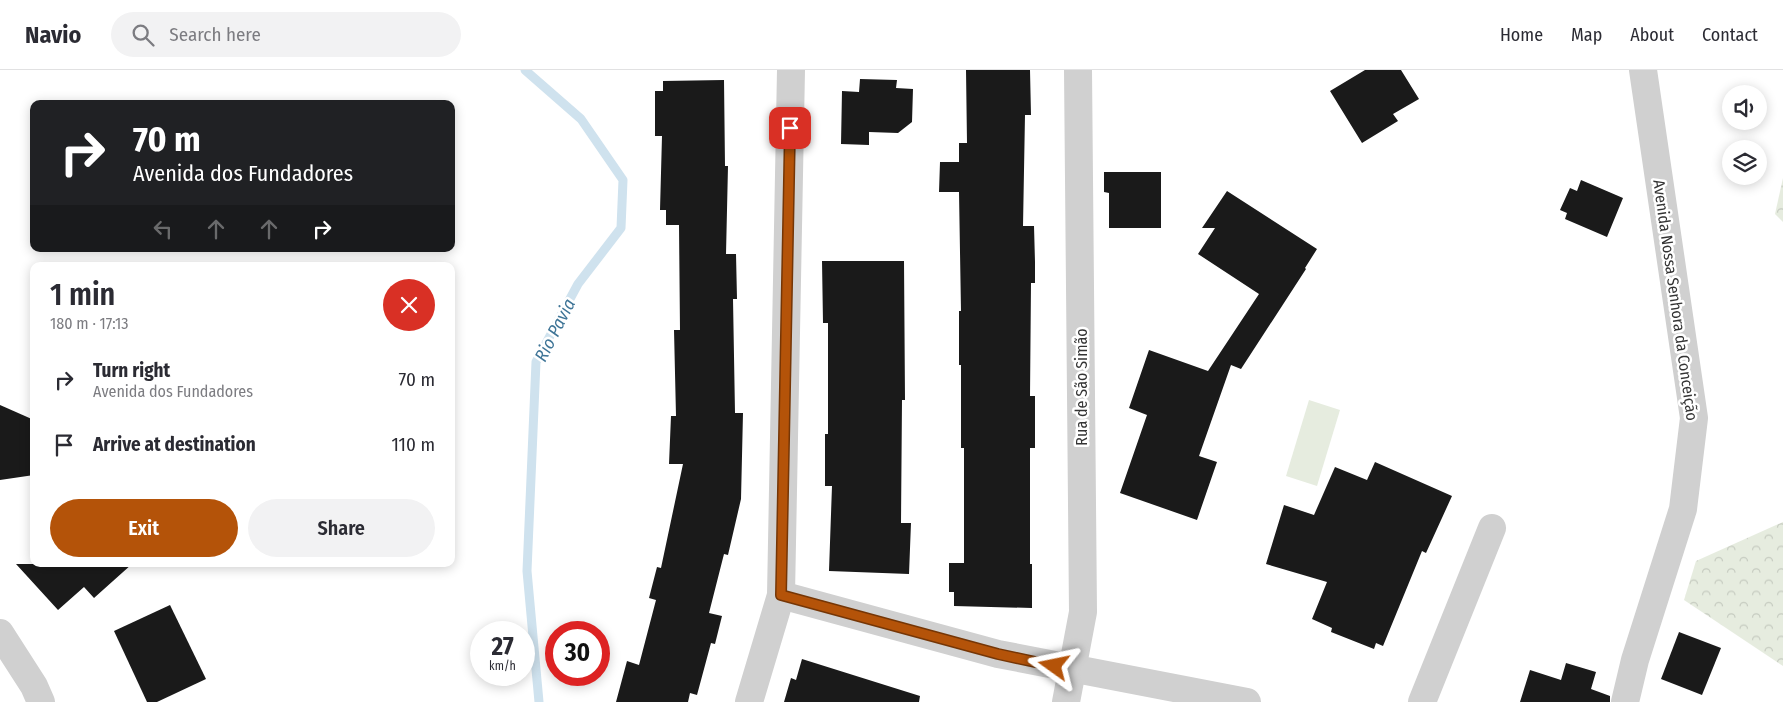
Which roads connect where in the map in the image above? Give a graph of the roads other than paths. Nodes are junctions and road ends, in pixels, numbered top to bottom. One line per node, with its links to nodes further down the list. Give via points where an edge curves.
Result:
1 (791, 70): 5 (street)
2 (1078, 70): 7 (street, Rua de São Simão, via 1083,612)
3 (1643, 70): 13 (street, Avenida Nossa Senhora da Conceição, via 1694,418 1683,509 1635,660)
4 (1492, 528): 12 (street)
5 (781, 595): 7 (street, via 998,654); 9 (street)
6 (0, 633): 8 (street)
7 (1072, 670): 10 (street, Rua de São Simão); 11 (street)
8 (41, 702)
9 (749, 702)
10 (1066, 702)
11 (1247, 702)
12 (1422, 702)
13 (1625, 702)

